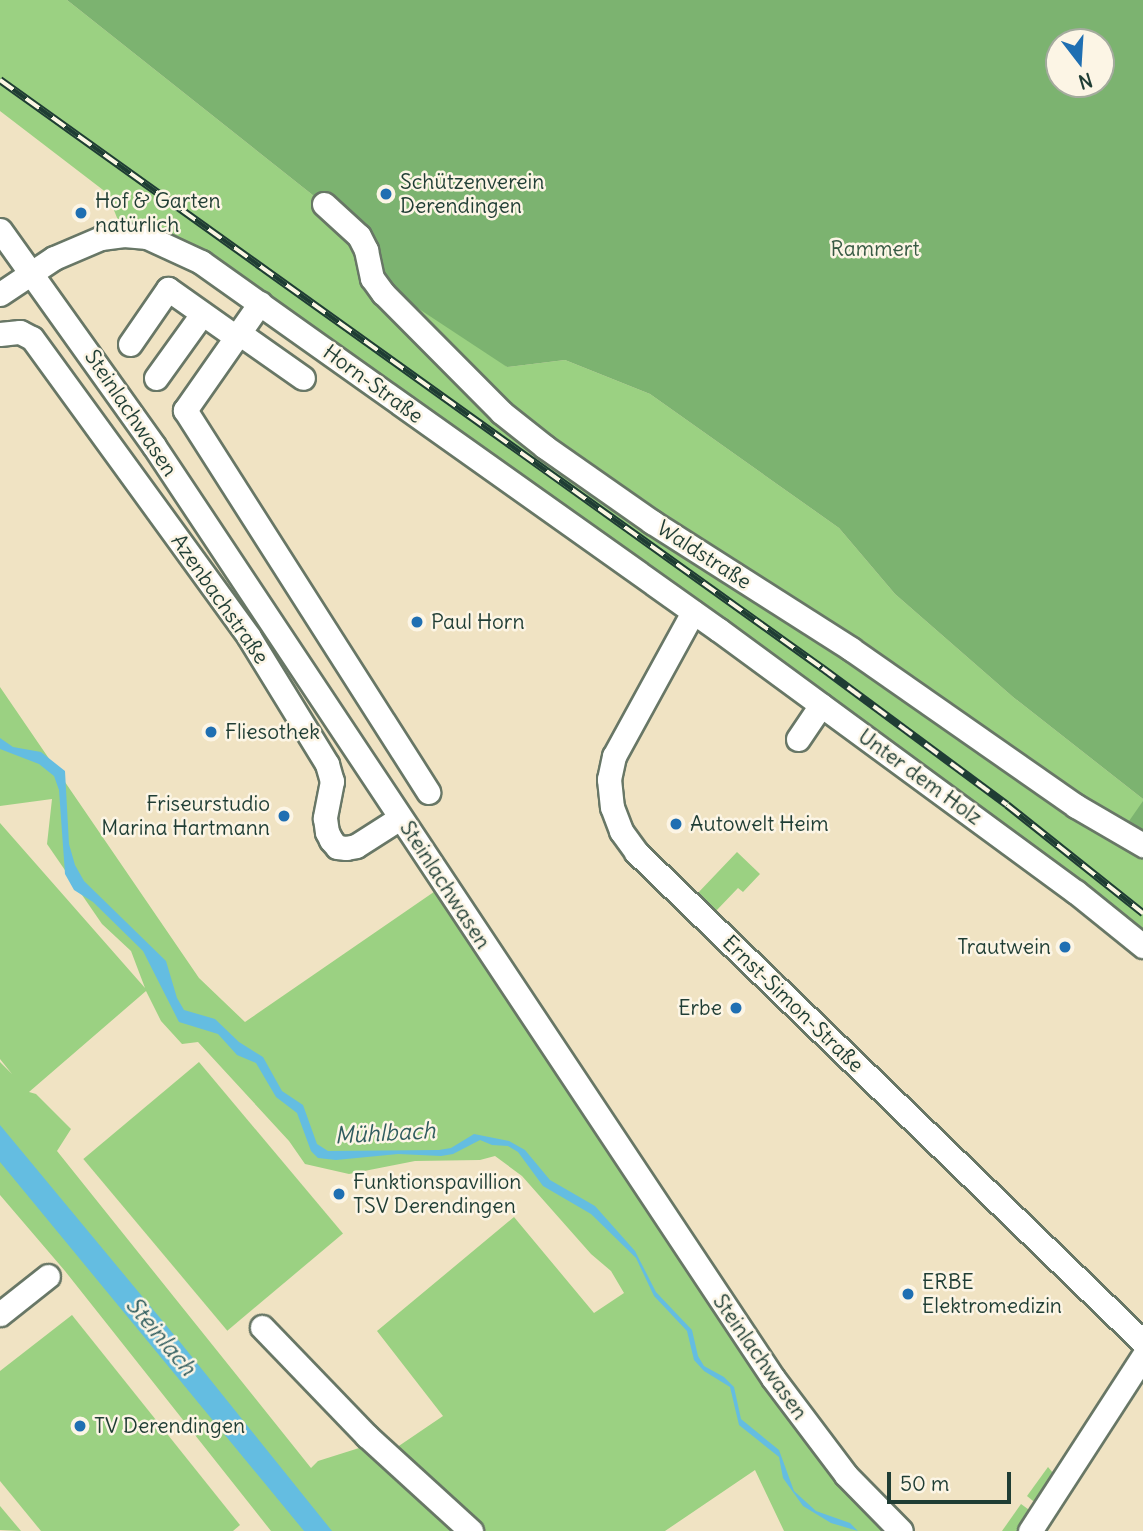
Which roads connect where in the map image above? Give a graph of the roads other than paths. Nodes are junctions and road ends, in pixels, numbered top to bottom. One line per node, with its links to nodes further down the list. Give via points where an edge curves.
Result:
1 (324, 204): 17 (street, Waldstraße, via 359,236 372,278 383,293 501,412 545,447 862,657 1076,806)
2 (0, 230): 3 (street, Steinlachwasen)
3 (32, 272): 4 (street, Horn-Straße); 5 (street, Horn-Straße, via 78,246 136,234 201,262); 16 (street, Steinlachwasen, via 139,423)
4 (0, 294)
5 (260, 303): 8 (street); 12 (street, Horn-Straße)
6 (202, 314): 8 (street); 9 (street, via 168,289); 10 (street)
7 (0, 334): 16 (street, Azenbachstraße, via 20,332 32,338 249,637 327,764 332,781 327,832 337,846 346,848)
8 (238, 335): 11 (street); 15 (street, via 185,410)
9 (130, 344)
10 (156, 378)
11 (303, 378)
12 (693, 612): 13 (street, Unter dem Holz); 22 (street, Ernst-Simon-Straße, via 614,756 609,779 621,831 636,852)
13 (821, 705): 14 (street); 18 (street, Unter dem Holz)
14 (798, 738)
15 (428, 792)
16 (400, 818): 26 (street, Steinlachwasen, via 773,1378 846,1475)
17 (1143, 845)
18 (1143, 946)
19 (48, 1276): 20 (street)
20 (0, 1314)
21 (262, 1327): 25 (street, via 359,1428)
22 (1143, 1342)
23 (1143, 1356): 24 (street)
24 (1038, 1525)
25 (471, 1531)
26 (901, 1531)

